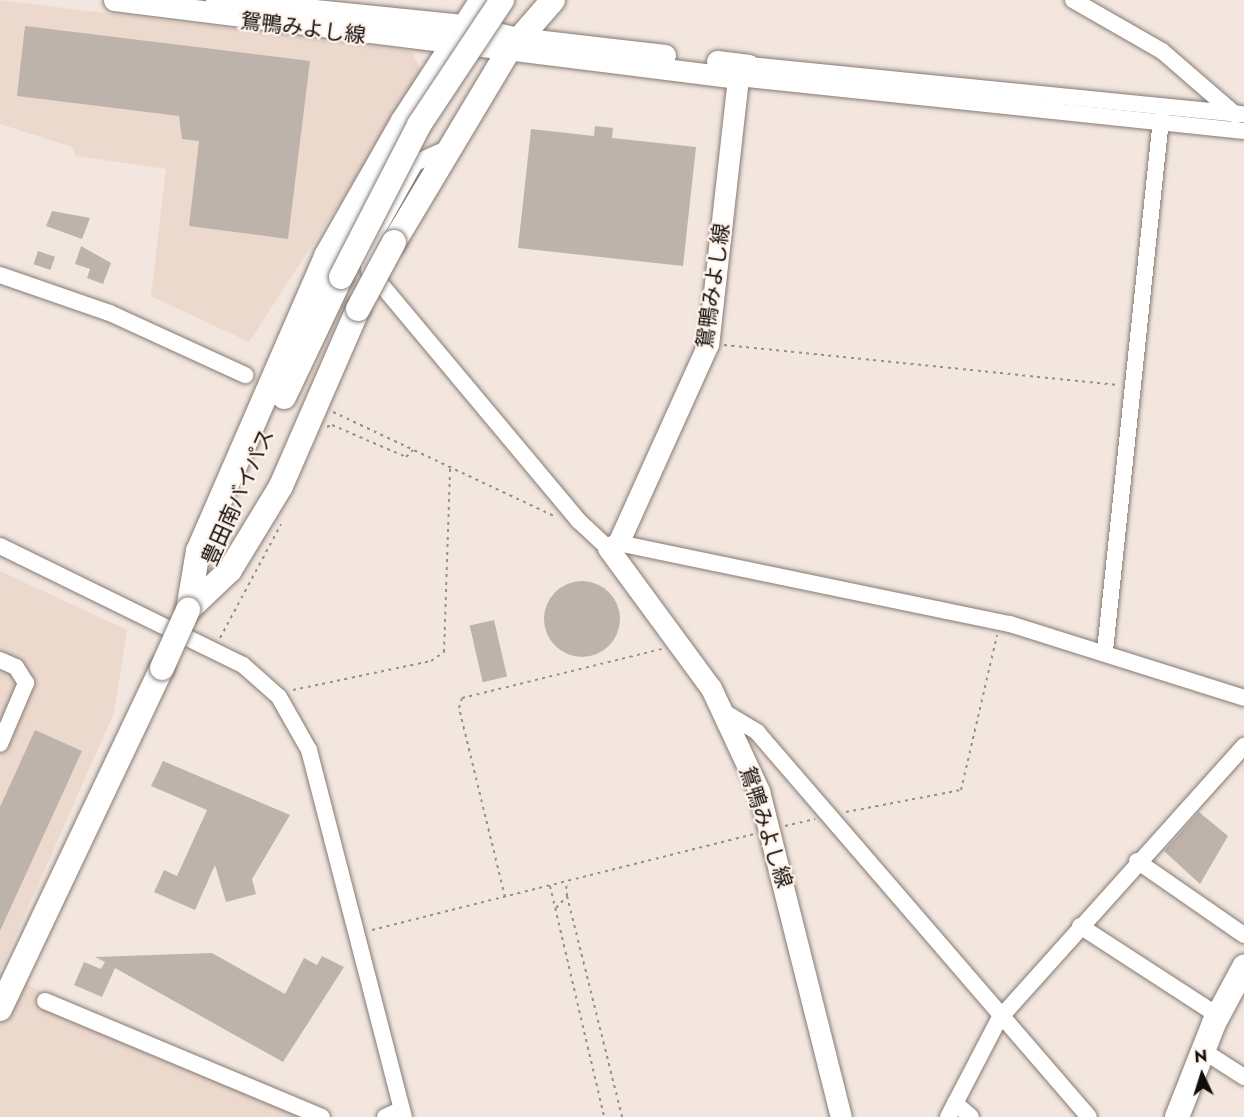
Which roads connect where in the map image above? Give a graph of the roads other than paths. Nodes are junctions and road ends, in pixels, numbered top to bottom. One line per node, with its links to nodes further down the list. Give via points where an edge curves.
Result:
1 (114, 0): 8 (main road, 鴛鴨みよし線)
2 (216, 0): 7 (main road, 鴛鴨みよし線)
3 (482, 0): 7 (highway)
4 (502, 0): 21 (highway, 豊田南バイパス, bridge, via 419,124 341,277)
5 (553, 0): 9 (highway)
6 (1073, 0): 11 (street, via 1162,51)
7 (463, 25): 8 (highway); 9 (main road, 鴛鴨みよし線)
8 (449, 46): 9 (main road, 鴛鴨みよし線); 13 (highway)
9 (513, 46): 10 (main road, 鴛鴨みよし線); 15 (highway)
10 (743, 71): 11 (street); 12 (street); 19 (main road, 鴛鴨みよし線, via 708,344)
11 (1241, 116)
12 (1161, 119): 14 (street); 22 (street)
13 (403, 121): 16 (street); 21 (highway, via 326,256 198,550)
14 (1244, 131)
15 (451, 146): 16 (street, via 415,163); 21 (highway, bridge, via 358,309 281,486 230,570)
16 (405, 180): 19 (street, via 369,245 369,270 579,521)
17 (0, 275): 18 (street, via 110,313)
18 (245, 375)
19 (613, 545): 22 (street, via 1000,622); 25 (main road, 鴛鴨みよし線)
20 (0, 546): 39 (street, via 243,665 279,697 309,750)
21 (188, 610): 33 (highway, 豊田南バイパス, bridge)
22 (1106, 651): 24 (street)
23 (0, 660): 26 (street, via 16,667 26,683)
24 (1244, 698)
25 (724, 712): 35 (street, via 756,732); 42 (main road, 鴛鴨みよし線, via 769,830)
26 (0, 744)
27 (1244, 746): 28 (street)
28 (1137, 861): 29 (street); 30 (street)
29 (1080, 926): 34 (street); 35 (street)
30 (1244, 935)
31 (1244, 967): 34 (highway)
32 (45, 1001): 41 (street)
33 (0, 1009)
34 (1217, 1015): 36 (highway)
35 (999, 1019): 38 (street); 40 (street)
36 (1202, 1050): 37 (street); 44 (highway)
37 (1244, 1077)
38 (951, 1110): 43 (street)
39 (396, 1115)
40 (1085, 1115)
41 (322, 1117)
42 (841, 1117)
43 (971, 1117)
44 (1177, 1117)

